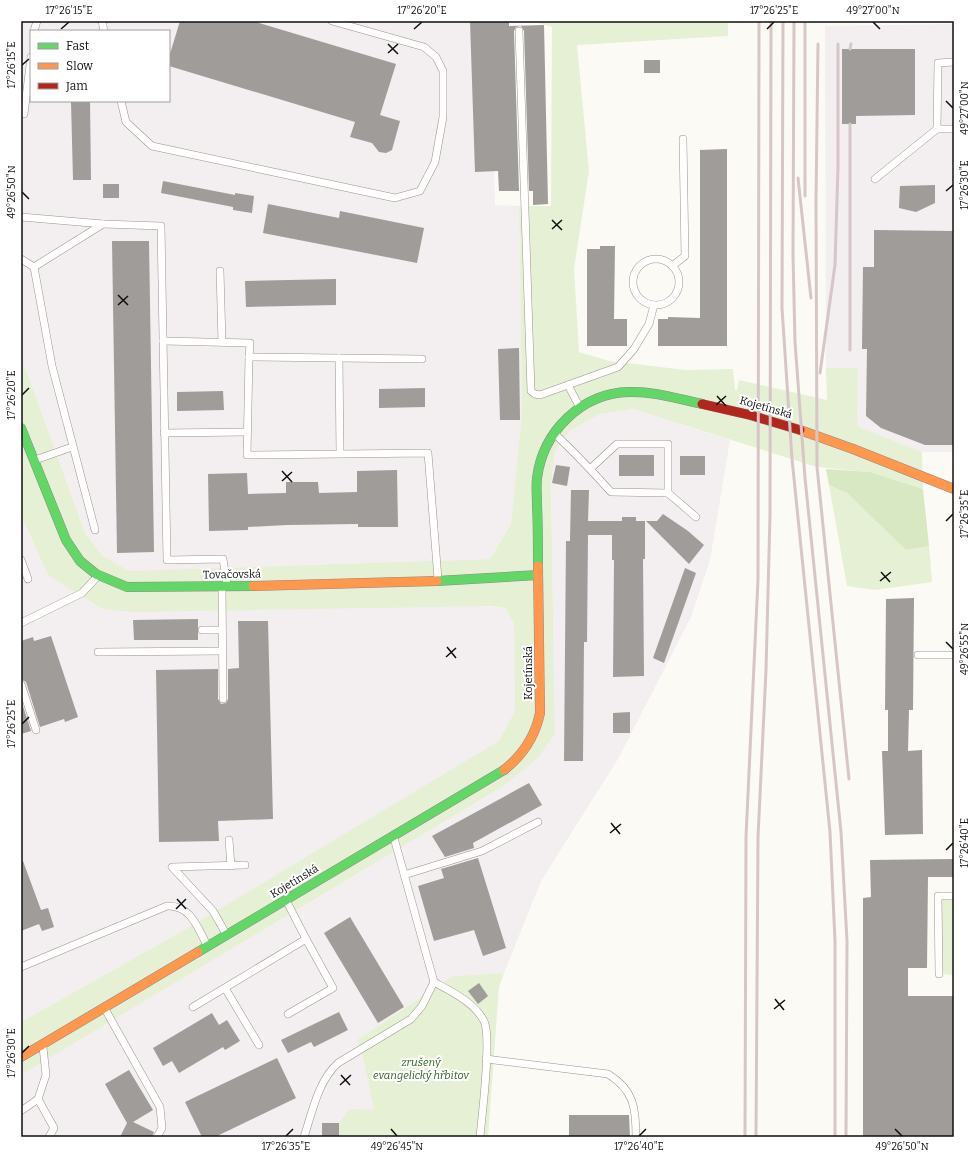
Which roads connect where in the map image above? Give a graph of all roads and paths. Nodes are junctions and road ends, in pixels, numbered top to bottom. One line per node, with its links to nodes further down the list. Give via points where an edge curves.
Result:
1 (332, 21): 5 (lane, via 424,47 436,57 443,71 443,117 435,162 420,191 395,198 152,146 126,122)
2 (519, 30): 23 (lane, via 530,387 535,394 540,395)
3 (954, 62): 7 (lane, via 938,62)
4 (30, 65): 6 (lane, via 24,114)
5 (120, 102)
6 (21, 113)
7 (937, 129): 8 (lane); 10 (lane)
8 (954, 129)
9 (683, 139): 14 (lane, via 685,256)
10 (875, 179)
11 (21, 217): 12 (lane)
12 (103, 224): 15 (lane); 18 (lane, via 161,226)
13 (21, 259): 15 (lane)
14 (672, 266): 17 (lane, via 680,282 678,290 669,302); 17 (lane, via 654,259 647,261 636,271 636,293 646,303)
15 (34, 267): 29 (lane, via 52,366)
16 (220, 271): 19 (lane)
17 (654, 305): 23 (lane, via 650,324 634,349 618,367)
18 (163, 341): 19 (lane); 27 (lane)
19 (222, 342): 20 (lane, via 250,343)
20 (249, 357): 21 (lane); 26 (lane)
21 (339, 358): 22 (lane); 30 (lane)
22 (422, 359)
23 (568, 385): 24 (lane)
24 (580, 408): 28 (main road, Kojetínská); 33 (main road, Kojetínská, via 599,398 630,392 711,405 828,438)
25 (21, 428): 31 (main road, Tovačovská)
26 (248, 432): 27 (lane); 30 (lane, via 247,455)
27 (164, 433): 42 (lane, via 167,560 223,559)
28 (553, 433): 32 (lane); 38 (main road, Kojetínská, via 542,456 537,478)
29 (72, 447): 31 (lane); 36 (lane)
30 (340, 454): 41 (lane, via 428,453)
31 (33, 461): 39 (main road, Tovačovská, via 70,546 80,561)
32 (590, 469): 34 (lane, via 611,492); 34 (lane, via 617,444 668,444)
33 (954, 489)
34 (668, 493): 35 (lane)
35 (696, 517)
36 (95, 530)
37 (21, 560): 40 (lane)
38 (538, 575): 41 (main road, Tovačovská); 54 (main road, Kojetínská, via 540,713 532,740 517,760 501,772)
39 (98, 576): 42 (main road, Tovačovská, via 127,587); 43 (lane, via 82,594)
40 (28, 579)
41 (438, 581): 42 (main road, Tovačovská)
42 (224, 586): 45 (lane)
43 (21, 623)
44 (202, 630): 45 (lane)
45 (222, 630): 46 (lane)
46 (222, 651): 47 (lane); 51 (lane)
47 (98, 652)
48 (918, 655): 49 (lane)
49 (954, 655)
50 (21, 684): 52 (lane)
51 (223, 699)
52 (36, 730)
53 (538, 822): 58 (lane, via 482,851)
54 (394, 836): 58 (lane); 60 (main road, Kojetínská)
55 (229, 840): 57 (lane)
56 (245, 865): 57 (lane)
57 (231, 866): 61 (lane, via 172,867 213,911)
58 (404, 875): 66 (lane)
59 (954, 896): 65 (lane, via 938,896)
60 (285, 900): 61 (main road, Kojetínská); 62 (lane)
61 (227, 935): 63 (main road, Kojetínská)
62 (306, 939): 67 (lane); 70 (lane, via 333,988)
63 (208, 947): 64 (lane, via 183,908 167,906); 69 (main road, Kojetínská)
64 (21, 966)
65 (939, 974)
66 (434, 982): 74 (lane, via 465,1000 484,1022); 79 (lane, via 422,1006 411,1019 331,1070 325,1079)
67 (225, 988): 68 (lane); 72 (lane)
68 (193, 1007)
69 (105, 1008): 71 (main road, Kojetínská); 78 (lane, via 160,1107 162,1128)
70 (288, 1014)
71 (43, 1045): 73 (main road, Kojetínská); 75 (lane, via 46,1074)
72 (259, 1045)
73 (21, 1057)
74 (486, 1059): 80 (lane); 81 (lane, via 608,1074 620,1081 630,1093 636,1116)
75 (38, 1099): 76 (lane); 77 (lane, via 54,1128)
76 (21, 1111)
77 (49, 1137)
78 (157, 1137)
79 (304, 1137)
80 (480, 1137)
81 (636, 1137)

